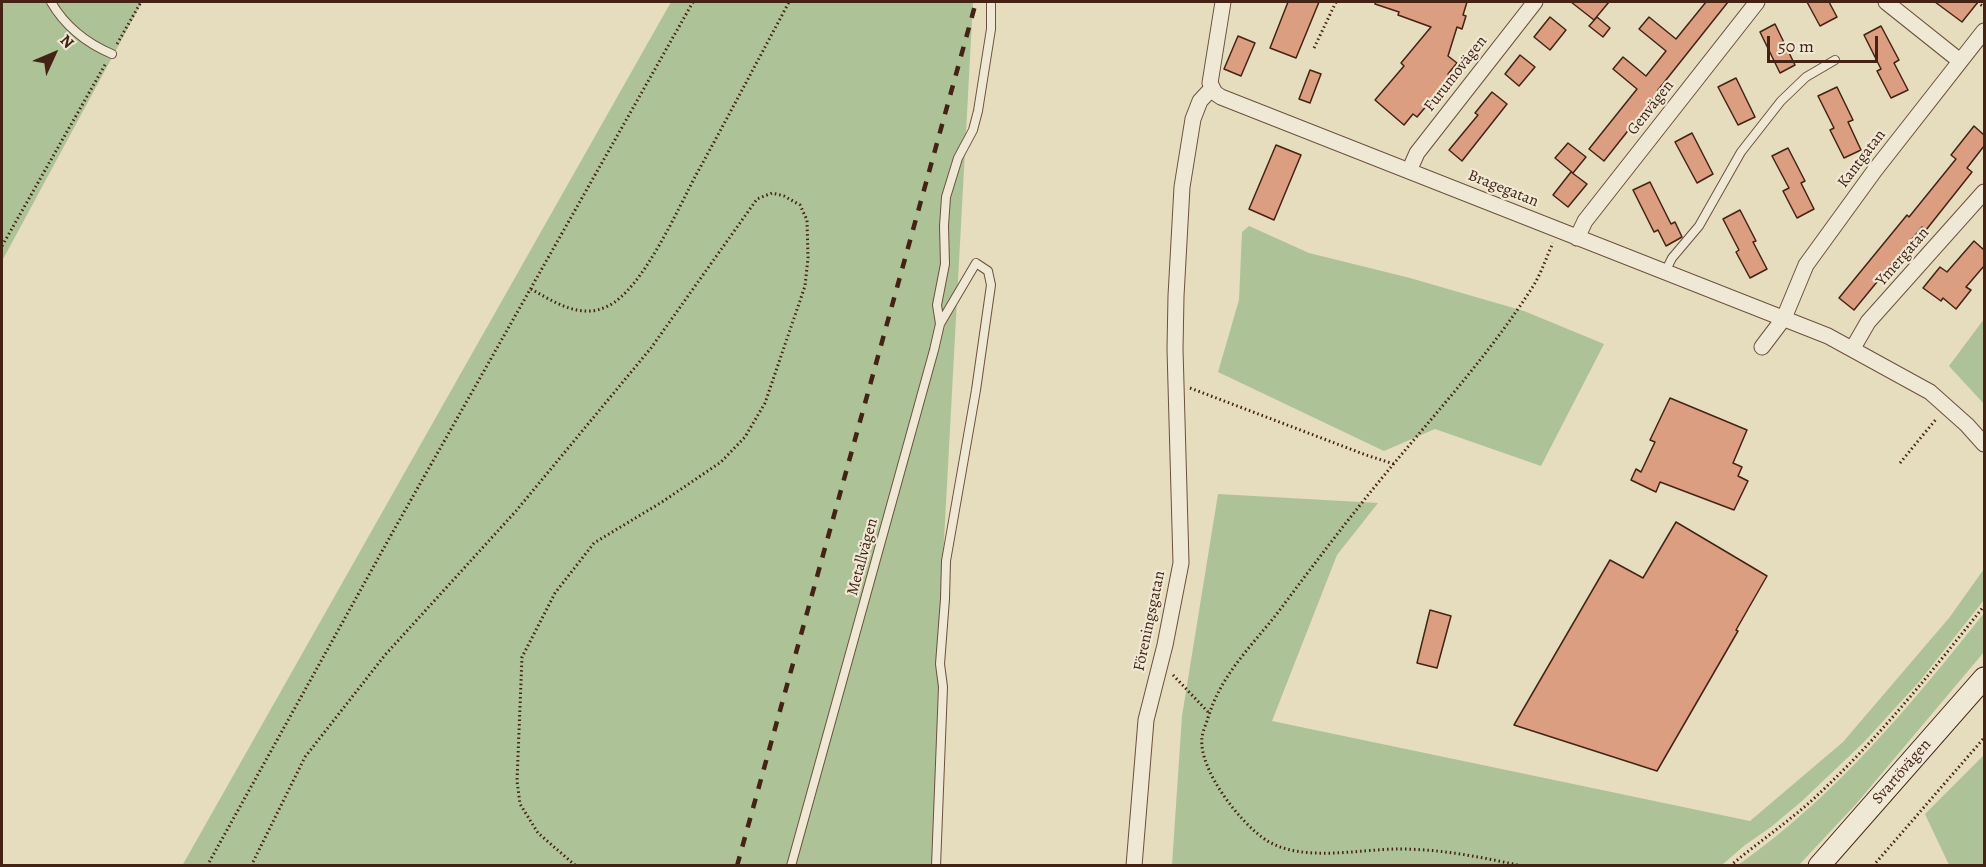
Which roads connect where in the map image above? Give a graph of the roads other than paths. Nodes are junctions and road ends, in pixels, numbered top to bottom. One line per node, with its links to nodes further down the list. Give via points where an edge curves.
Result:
1 (51, 2): 8 (lane, via 81,36)
2 (1223, 2): 11 (street, via 1210,75)
3 (1535, 2): 12 (street, Furumovägen, via 1417,153)
4 (1757, 2): 14 (street, Genvägen, via 1585,221)
5 (1886, 2): 10 (street)
6 (991, 4): 17 (lane, via 991,29 978,111 946,196 945,264 937,305)
7 (1984, 31): 10 (street, Kantgatan)
8 (112, 54)
9 (1835, 60): 15 (lane, via 1806,77 1781,101 1741,152 1699,226)
10 (1960, 61): 16 (street, Kantgatan, via 1806,265)
11 (1212, 88): 12 (street, Bragegatan, via 1221,97); 24 (street, Föreningsgatan, via 1200,101 1193,119 1182,187 1176,296 1181,563 1146,720)
12 (1409, 171): 14 (street, Bragegatan)
13 (1984, 192): 19 (street, Ymergatan, via 1868,322)
14 (1577, 238): 15 (street, Bragegatan)
15 (1665, 272): 16 (street, Bragegatan)
16 (1784, 318): 18 (street); 19 (street, Bragegatan)
17 (940, 324): 22 (lane, Metallvägen); 23 (lane, Metallvägen, via 976,263 988,271 991,285 946,561)
18 (1762, 347)
19 (1853, 348): 20 (street, Bragegatan, via 1930,393)
20 (1984, 444)
21 (1984, 678): 25 (main road, Svartövägen)
22 (791, 866)
23 (936, 866)
24 (1134, 866)
25 (1820, 866)

